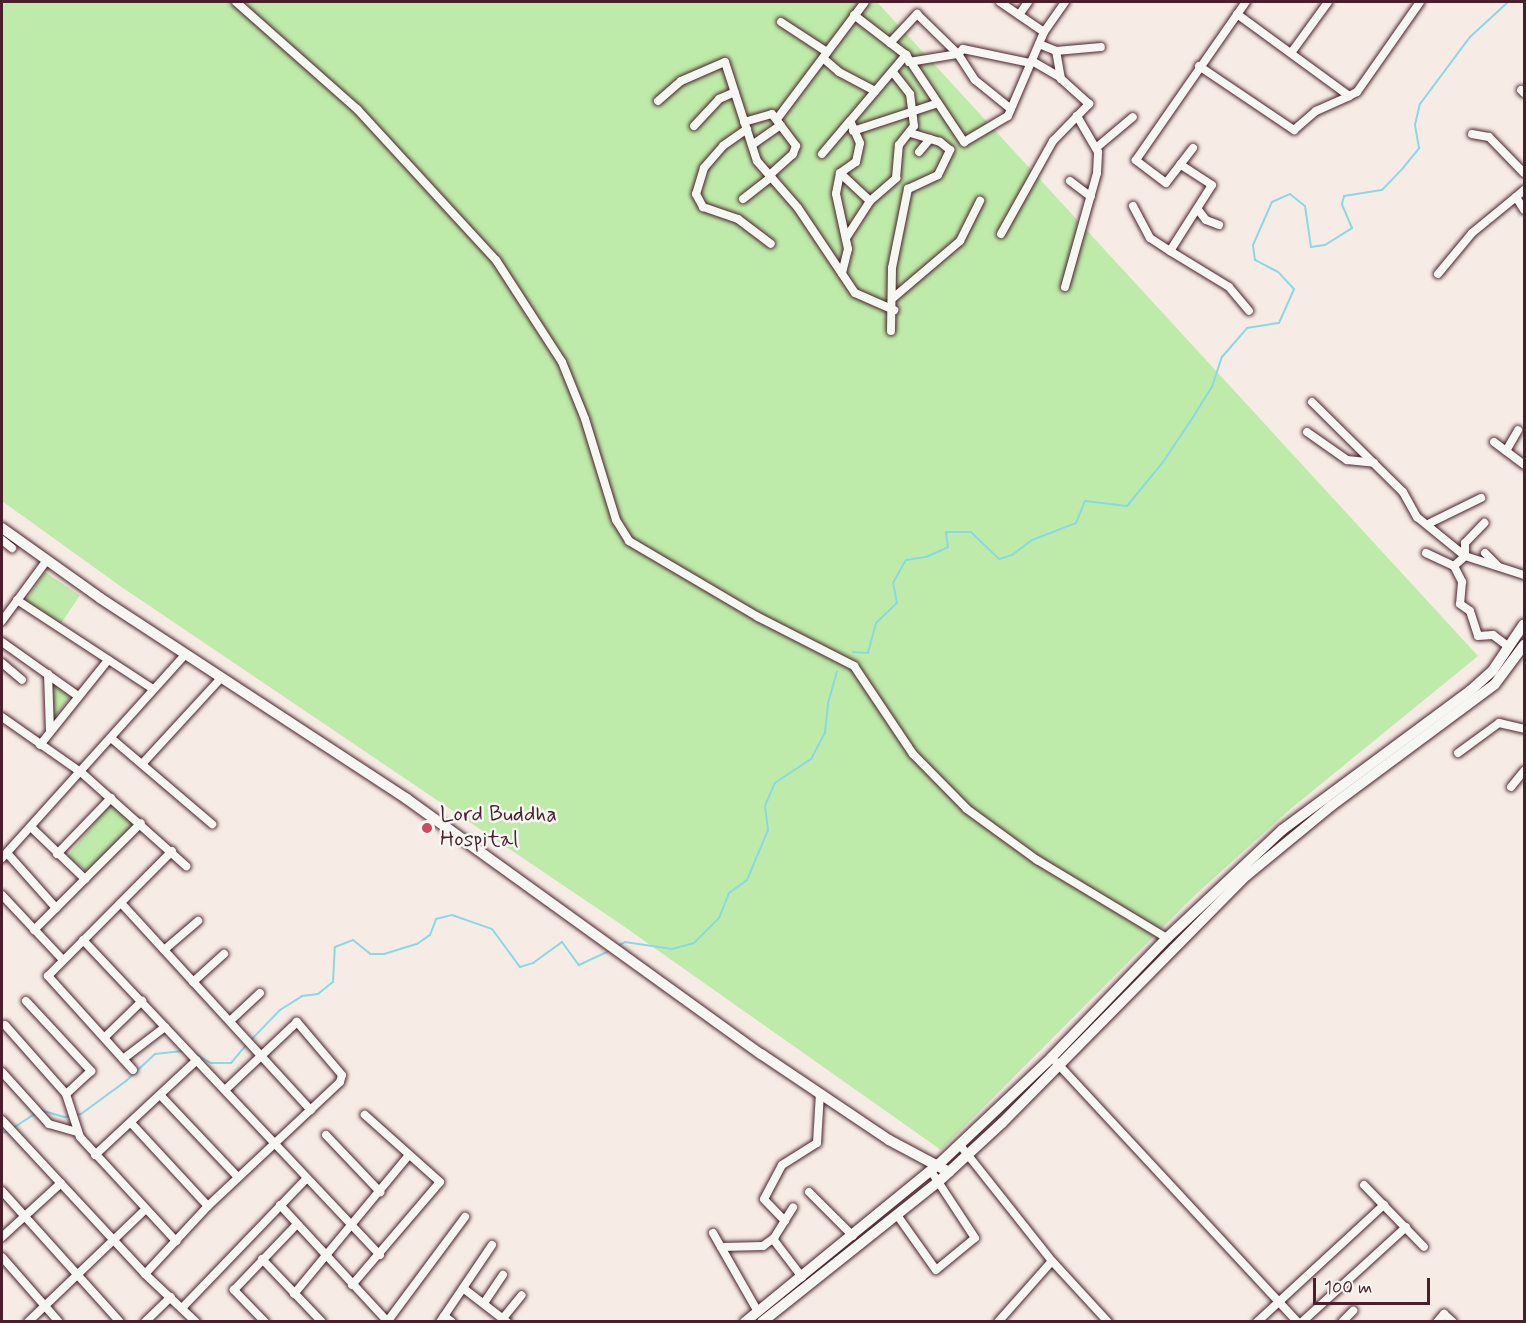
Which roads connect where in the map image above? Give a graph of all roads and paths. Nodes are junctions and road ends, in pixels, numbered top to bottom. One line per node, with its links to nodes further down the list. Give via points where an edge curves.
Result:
1 (236, 2): 134 (street, via 357,109 496,260 562,362 585,419 597,468 621,533 636,546 758,617 854,666 913,754 966,809 1037,860)
2 (865, 2): 10 (street)
3 (1000, 2): 11 (street)
4 (1028, 2): 11 (street)
5 (1065, 2): 13 (street)
6 (1246, 2): 9 (street)
7 (1328, 2): 18 (street)
8 (1420, 2): 28 (street, via 1357,92)
9 (1237, 14): 18 (street); 23 (street)
10 (854, 15): 14 (street); 20 (street)
11 (1019, 15): 13 (street)
12 (780, 22): 20 (street)
13 (1044, 32): 15 (street)
14 (890, 43): 19 (street, via 917,14); 21 (street)
15 (1039, 44): 17 (street); 22 (street)
16 (1101, 46): 17 (street)
17 (1056, 51): 25 (street)
18 (1291, 53): 28 (street)
19 (958, 54): 21 (street); 22 (street, via 963,49); 31 (street, via 975,80)
20 (825, 55): 26 (street, via 839,72); 36 (street)
21 (907, 58): 24 (street); 30 (street)
22 (1031, 62): 25 (street); 31 (street)
23 (1199, 66): 28 (street, via 1294,130 1316,111); 50 (street, via 1136,156 1166,183)
24 (893, 72): 26 (street); 32 (street, via 910,94)
25 (1059, 77): 33 (street, via 1089,102)
26 (875, 91): 35 (street)
27 (735, 92): 29 (street, via 725,62 681,81); 37 (street, via 715,102); 38 (street)
28 (1349, 96)
29 (658, 101)
30 (938, 103): 32 (street); 43 (street)
31 (1011, 109): 43 (street, via 1008,116)
32 (913, 111): 39 (street); 40 (street)
33 (1077, 116): 45 (street); 65 (street, via 1053,141)
34 (1133, 117): 45 (street)
35 (850, 121): 39 (street); 49 (street)
36 (779, 122): 38 (street, via 770,113); 44 (street); 53 (street, via 796,149)
37 (694, 126)
38 (745, 126): 44 (street); 67 (street, via 710,160 697,181 696,194 703,207 738,219)
39 (853, 131): 51 (street, via 860,143 856,162)
40 (911, 134): 42 (street); 59 (street, via 899,145 896,178)
41 (1472, 134): 52 (street, via 1489,137)
42 (930, 139): 47 (street); 48 (street)
43 (964, 142): 47 (street)
44 (752, 145): 53 (street, via 757,161)
45 (1096, 148): 56 (street, via 1097,173)
46 (1193, 148): 50 (street)
47 (950, 150): 72 (street, via 938,175 908,189 892,268)
48 (919, 152)
49 (822, 154)
50 (1180, 164): 63 (street, via 1212,185)
51 (840, 173): 59 (street); 66 (street, via 836,194)
52 (1524, 173)
53 (770, 176): 58 (street); 69 (street, via 798,208)
54 (1070, 181): 56 (street)
55 (1524, 190): 57 (street)
56 (1091, 197): 71 (street)
57 (1516, 197): 62 (street); 70 (street, via 1472,233)
58 (743, 199)
59 (870, 201): 66 (street)
60 (980, 201): 72 (street, via 960,242)
61 (1133, 206): 68 (street, via 1150,238)
62 (1524, 210)
63 (1199, 211): 64 (street, via 1206,220); 68 (street)
64 (1219, 225)
65 (1001, 234)
66 (846, 238): 69 (street, via 848,252)
67 (771, 243)
68 (1170, 251): 74 (street, via 1229,287)
69 (842, 273): 73 (street, via 855,293)
70 (1438, 274)
71 (1065, 287)
72 (893, 298): 73 (street)
73 (894, 310): 75 (street)
74 (1249, 311)
75 (891, 331)
76 (1312, 402): 81 (street)
77 (1518, 430): 80 (street)
78 (1307, 432): 81 (street, via 1347,460)
79 (1494, 442): 80 (street)
80 (1506, 451): 82 (street)
81 (1374, 463): 84 (street, via 1403,492 1418,517)
82 (1524, 465)
83 (1481, 498): 84 (street)
84 (1430, 523): 91 (street)
85 (1484, 523): 91 (street, via 1465,543)
86 (2, 528): 92 (street)
87 (2, 540): 88 (street)
88 (12, 548)
89 (1426, 553): 93 (street)
90 (1485, 553): 94 (street)
91 (1465, 556): 93 (street); 94 (street)
92 (47, 560): 96 (street); 102 (street)
93 (1454, 566): 101 (street, via 1462,582 1460,604 1470,611 1478,636 1493,635)
94 (1502, 569): 95 (street)
95 (1524, 575)
96 (17, 600): 97 (street); 103 (street)
97 (2, 621)
98 (1524, 624): 101 (street)
99 (2, 642): 105 (street)
100 (1524, 645): 150 (street, via 1487,690 1331,806 1246,876)
101 (1509, 647): 134 (street, via 1493,670 1470,691 1282,830)
102 (185, 655): 106 (street); 108 (street)
103 (108, 660): 108 (street); 109 (street)
104 (2, 663): 107 (street)
105 (48, 674): 109 (street); 112 (street)
106 (221, 678): 116 (street); 154 (street, via 398,793)
107 (22, 680)
108 (153, 689): 113 (street)
109 (78, 696): 112 (street)
110 (2, 717): 114 (street)
111 (1524, 728): 115 (street, via 1499,723)
112 (50, 731): 114 (street)
113 (111, 738): 116 (street); 118 (street)
114 (40, 746): 118 (street)
115 (1458, 753)
116 (142, 764): 122 (street)
117 (1524, 771): 119 (street)
118 (82, 773): 120 (street); 123 (street)
119 (1511, 787)
120 (111, 798): 121 (street); 125 (street)
121 (141, 823): 124 (street); 128 (street)
122 (212, 824)
123 (32, 828): 125 (street); 126 (street)
124 (172, 851): 127 (street); 130 (street)
125 (57, 854): 128 (street)
126 (4, 856): 131 (street)
127 (186, 866)
128 (86, 879): 131 (street)
129 (2, 895): 133 (street)
130 (121, 903): 135 (street); 136 (street)
131 (56, 908): 133 (street)
132 (198, 921): 136 (street)
133 (34, 930): 138 (street)
134 (1167, 938): 150 (street)
135 (83, 940): 138 (street); 142 (street)
136 (164, 950): 139 (street)
137 (224, 954): 139 (street)
138 (63, 960): 146 (street, via 48,976)
139 (194, 982): 143 (street)
140 (260, 993): 143 (street)
141 (26, 1000): 155 (street, via 91,1071)
142 (142, 1001): 145 (street); 146 (street)
143 (230, 1021): 147 (street)
144 (5, 1025): 155 (street)
145 (165, 1027): 148 (street); 149 (street)
146 (105, 1037): 149 (street)
147 (261, 1056): 153 (street); 157 (street); 157 (street, via 297,1022 342,1075 340,1082)
148 (195, 1058): 153 (street); 156 (street)
149 (123, 1059): 151 (street)
150 (1055, 1061): 164 (street); 167 (street); 213 (street)
151 (133, 1070)
152 (2, 1072): 161 (street, via 51,1125)
153 (225, 1090): 163 (street)
154 (820, 1093): 168 (street); 186 (street, via 817,1143 782,1166 764,1199)
155 (66, 1094): 161 (street)
156 (161, 1096): 160 (street); 170 (street)
157 (311, 1110): 163 (street)
158 (365, 1115): 166 (street)
159 (4, 1122): 173 (street)
160 (132, 1124): 165 (street); 180 (street)
161 (76, 1129): 165 (street)
162 (326, 1135): 176 (street)
163 (275, 1142): 170 (street); 171 (street)
164 (960, 1145): 167 (street); 168 (street)
165 (95, 1155): 182 (street)
166 (409, 1155): 176 (street); 199 (street, via 440,1182)
167 (968, 1155): 169 (street); 203 (street)
168 (935, 1168): 169 (street); 172 (street); 191 (street)
169 (949, 1172): 172 (street)
170 (238, 1177): 180 (street)
171 (307, 1178): 178 (street); 188 (street)
172 (938, 1182): 183 (street); 183 (street, via 975,1238 936,1270)
173 (61, 1183): 184 (street); 194 (street)
174 (1364, 1185): 179 (street)
175 (2, 1191): 184 (street)
176 (380, 1192): 188 (street)
177 (809, 1192): 191 (street)
178 (280, 1205): 187 (street); 216 (street)
179 (1384, 1205): 189 (street); 213 (street)
180 (208, 1206): 195 (street)
181 (793, 1208): 186 (street)
182 (146, 1209): 194 (street); 195 (street)
183 (897, 1215): 218 (street)
184 (24, 1217): 192 (street); 206 (street)
185 (465, 1217): 221 (street)
186 (785, 1221): 193 (street)
187 (297, 1224): 201 (street); 202 (street)
188 (351, 1227): 199 (street); 201 (street)
189 (1406, 1227): 198 (street); 234 (street)
190 (713, 1233): 197 (street)
191 (853, 1236): 207 (street)
192 (2, 1237)
193 (772, 1239): 197 (street, via 754,1248); 207 (street)
194 (113, 1240): 204 (street); 206 (street)
195 (176, 1241): 204 (street)
196 (492, 1245): 209 (street)
197 (721, 1247): 218 (street)
198 (1424, 1247)
199 (380, 1255): 208 (street)
200 (2, 1257): 215 (street)
201 (326, 1257): 208 (street); 210 (street)
202 (262, 1259): 210 (street); 227 (street, via 234,1290)
203 (1052, 1261): 231 (street); 232 (street)
204 (145, 1274): 212 (street)
205 (503, 1275): 214 (street)
206 (75, 1276): 215 (street); 224 (street)
207 (802, 1277): 218 (street)
208 (352, 1285): 221 (street)
209 (463, 1288): 214 (street); 219 (street)
210 (294, 1294): 228 (street)
211 (522, 1295): 220 (street)
212 (171, 1297): 216 (street); 225 (street)
213 (1280, 1302): 233 (street); 234 (street)
214 (484, 1303): 220 (street)
215 (44, 1306): 222 (street); 223 (street)
216 (182, 1308): 226 (street)
217 (1353, 1311): 235 (street)
218 (760, 1317): 230 (street)
219 (442, 1319): 229 (street)
220 (505, 1319)
221 (388, 1321)
222 (28, 1322)
223 (58, 1322)
224 (120, 1322)
225 (145, 1322)
226 (196, 1322)
227 (265, 1322)
228 (322, 1322)
229 (452, 1322)
230 (745, 1322)
231 (998, 1322)
232 (1108, 1322)
233 (1257, 1322)
234 (1300, 1322)
235 (1342, 1322)
236 (1437, 1322): 237 (street, via 1444,1314)
237 (1453, 1322)

